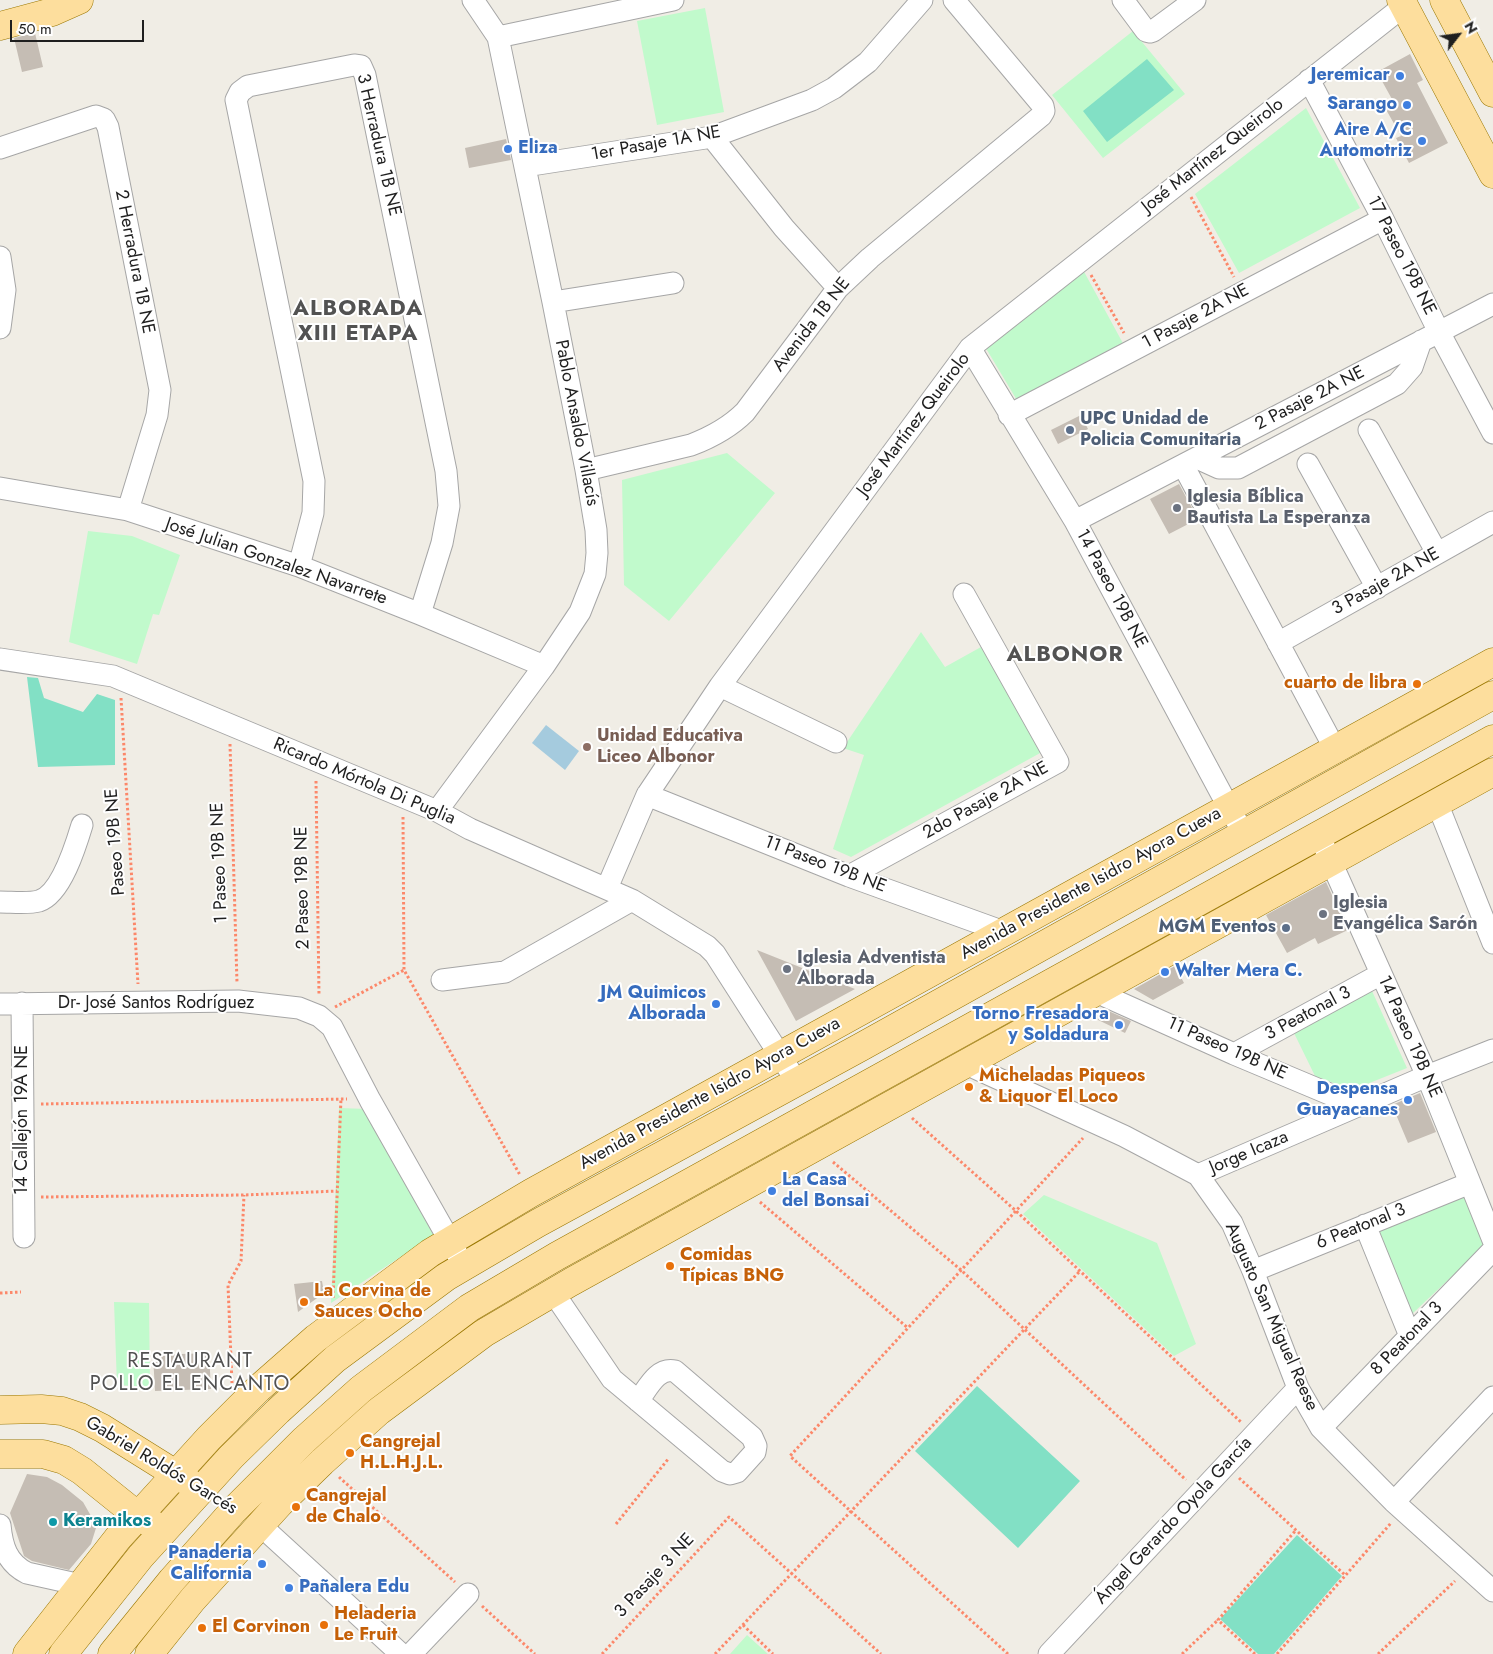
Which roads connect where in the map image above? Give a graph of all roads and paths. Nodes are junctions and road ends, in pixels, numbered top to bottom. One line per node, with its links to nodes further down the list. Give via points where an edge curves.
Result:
1 (79, 0): 10 (main road, via 52,12)
2 (473, 0): 11 (street, Pablo Ansaldo Villacís)
3 (673, 0): 11 (street)
4 (922, 0): 14 (street, 1er Pasaje 1A NE, via 868,62 834,88 812,100)
5 (954, 0): 23 (street, Avenida 1B NE, via 1044,111)
6 (1123, 0): 7 (street, via 1150,32)
7 (1195, 0)
8 (1444, 0): 13 (main road)
9 (1403, 4): 12 (street, José Martínez Queirolo); 17 (main road)
10 (0, 26)
11 (498, 38): 16 (street, Pablo Ansaldo Villacís)
12 (1309, 80): 18 (street, José Martínez Queirolo); 19 (street, 17 Paseo 19B NE)
13 (1493, 93)
14 (712, 137): 16 (street, 1er Pasaje 1A NE); 23 (street, via 784,228)
15 (0, 148): 38 (street, 2 Herradura 1B NE, via 96,116 104,119 108,126 160,390 157,415)
16 (525, 166): 25 (street, Pablo Ansaldo Villacís)
17 (1493, 174)
18 (1182, 181): 21 (street, José Martínez Queirolo); 24 (path)
19 (1384, 219): 24 (street, 1 Pasaje 2A NE); 28 (street, 17 Paseo 19B NE)
20 (0, 257): 27 (street, via 5,290)
21 (1082, 260): 29 (street, José Martínez Queirolo); 30 (path)
22 (673, 283): 25 (street)
23 (838, 288): 36 (street, Avenida 1B NE, via 745,412 728,428 691,445)
24 (1243, 293): 30 (street, 1 Pasaje 2A NE)
25 (553, 302): 36 (street, Pablo Ansaldo Villacís)
26 (1493, 304): 28 (street, 2 Pasaje 2A NE)
27 (0, 328)
28 (1430, 337): 33 (street, 17 Paseo 19B NE); 34 (street, 2 Pasaje 2A NE)
29 (970, 348): 31 (street, 14 Paseo 19B NE); 51 (street, José Martínez Queirolo)
30 (1133, 350): 31 (street, 1 Pasaje 2A NE)
31 (1009, 415): 39 (street, 14 Paseo 19B NE)
32 (1369, 430): 41 (street)
33 (1493, 433)
34 (1190, 461): 39 (street, 2 Pasaje 2A NE); 46 (street)
35 (1308, 464): 43 (street)
36 (586, 470): 49 (street, Pablo Ansaldo Villacís, via 596,530 595,574 580,612)
37 (0, 488): 38 (street, José Julian Gonzalez Navarrete)
38 (128, 510): 42 (street, José Julian Gonzalez Navarrete)
39 (1075, 521): 62 (street, 14 Paseo 19B NE)
40 (1493, 522): 41 (street, 3 Pasaje 2A NE)
41 (1437, 553): 43 (street, 3 Pasaje 2A NE)
42 (299, 566): 45 (street, José Julian Gonzalez Navarrete); 45 (street, 3 Herradura 1B NE, via 312,513 314,481 236,100 248,86 354,64 361,66 366,75 446,471 449,506 444,534)
43 (1377, 588): 46 (street, 3 Pasaje 2A NE)
44 (964, 594): 68 (street, 2do Pasaje 2A NE, via 1058,762)
45 (420, 614): 49 (street, José Julian Gonzalez Navarrete)
46 (1278, 643): 56 (street)
47 (0, 659): 50 (street, Ricardo Mórtola Di Puglia)
48 (1493, 662): 56 (main road, Avenida Presidente Isidro Ayora Cueva)
49 (544, 666): 63 (street, Pablo Ansaldo Villacís)
50 (119, 679): 53 (street, Ricardo Mórtola Di Puglia); 80 (path, Paseo 19B NE)
51 (720, 686): 55 (street); 59 (street, José Martínez Queirolo)
52 (1493, 695): 65 (main road, Avenida Presidente Isidro Ayora Cueva)
53 (230, 725): 57 (street, Ricardo Mórtola Di Puglia); 79 (path, 1 Paseo 19B NE)
54 (1493, 739): 66 (main road)
55 (836, 742)
56 (1336, 749): 62 (main road, Avenida Presidente Isidro Ayora Cueva)
57 (315, 761): 60 (street, Ricardo Mórtola Di Puglia); 83 (path, 2 Paseo 19B NE)
58 (1493, 772): 61 (main road)
59 (647, 794): 68 (street, 11 Paseo 19B NE); 69 (street, José Martínez Queirolo)
60 (403, 798): 63 (street, Ricardo Mórtola Di Puglia); 75 (path)
61 (1437, 803): 67 (main road); 72 (street)
62 (1228, 808): 65 (street, 14 Paseo 19B NE); 73 (main road, Avenida Presidente Isidro Ayora Cueva)
63 (436, 812): 69 (street, Ricardo Mórtola Di Puglia)
64 (82, 825): 71 (street, via 64,874 45,898 35,902)
65 (1244, 834): 84 (main road, Avenida Presidente Isidro Ayora Cueva)
66 (1319, 835): 67 (street, 14 Paseo 19B NE); 96 (main road)
67 (1330, 862): 76 (street, 14 Paseo 19B NE); 78 (main road)
68 (849, 876): 73 (street, 11 Paseo 19B NE)
69 (607, 888): 70 (street, Ricardo Mórtola Di Puglia)
70 (632, 900): 77 (street, via 510,970 500,974); 87 (street, Ricardo Mórtola Di Puglia, via 712,951)
71 (0, 902)
72 (1488, 915): 74 (street)
73 (1004, 932): 87 (main road, Avenida Presidente Isidro Ayora Cueva)
74 (1493, 943)
75 (404, 970): 83 (path); 103 (path)
76 (1381, 974): 86 (street, 3 Peatonal 3); 89 (street, 14 Paseo 19B NE)
77 (442, 980)
78 (1096, 992): 86 (street, 11 Paseo 19B NE); 88 (main road)
79 (238, 1001): 80 (street, Dr- José Santos Rodríguez); 83 (street, Dr- José Santos Rodríguez, via 299,1008)
80 (140, 1002): 81 (street, Dr- José Santos Rodríguez)
81 (22, 1003): 82 (street, Dr- José Santos Rodríguez); 94 (street, 14 Callejón 19A NE)
82 (0, 1004)
83 (319, 1016): 92 (street, Dr- José Santos Rodríguez, via 332,1027)
84 (861, 1047): 90 (main road, Avenida Presidente Isidro Ayora Cueva); 96 (main road, via 852,1058 812,1082 807,1095)
85 (1493, 1050): 89 (street, Jorge Icaza)
86 (1234, 1054): 95 (street, 11 Paseo 19B NE)
87 (781, 1055): 90 (street); 103 (main road, Avenida Presidente Isidro Ayora Cueva)
88 (966, 1064): 93 (main road); 97 (street, Augusto San Miguel Reese)
89 (1427, 1076): 95 (street, Jorge Icaza); 100 (street, 14 Paseo 19B NE)
90 (797, 1082): 112 (main road, Avenida Presidente Isidro Ayora Cueva, via 538,1222)
91 (341, 1098): 92 (path); 94 (path); 102 (path)
92 (370, 1100): 110 (street, Dr- José Santos Rodríguez)
93 (895, 1103): 98 (main road); 106 (path)
94 (23, 1104): 105 (street, 14 Callejón 19A NE)
95 (1358, 1106): 99 (street, Jorge Icaza)
96 (815, 1114): 98 (main road); 123 (main road, via 469,1308)
97 (1096, 1124): 99 (street, Augusto San Miguel Reese); 106 (path)
98 (823, 1143): 101 (main road); 113 (path)
99 (1198, 1174): 115 (street, Augusto San Miguel Reese, via 1232,1223)
100 (1470, 1183): 107 (street, 6 Peatonal 3); 109 (street, 14 Paseo 19B NE)
101 (742, 1187): 117 (main road); 120 (path)
102 (338, 1191): 104 (path); 119 (path)
103 (530, 1193): 110 (main road, Avenida Presidente Isidro Ayora Cueva)
104 (244, 1195): 105 (path); 129 (path, via 241,1261 228,1285)
105 (24, 1197): 108 (street, 14 Callejón 19A NE)
106 (1016, 1211): 113 (path); 114 (path)
107 (1365, 1225): 115 (street, 6 Peatonal 3); 122 (street)
108 (24, 1237)
109 (1493, 1240)
110 (449, 1241): 112 (street, Dr- José Santos Rodríguez); 119 (main road, Avenida Presidente Isidro Ayora Cueva)
111 (1493, 1250): 122 (street, 8 Peatonal 3)
112 (464, 1266): 138 (main road, Avenida Presidente Isidro Ayora Cueva, via 446,1276 335,1360 278,1411)
113 (961, 1270): 120 (path); 121 (path)
114 (1080, 1271): 121 (path); 131 (path)
115 (1254, 1271): 125 (street, Augusto San Miguel Reese)
116 (21, 1292): 118 (path)
117 (553, 1292): 124 (main road, via 484,1333); 127 (street, via 612,1379)
118 (0, 1293)
119 (332, 1326): 129 (main road, Avenida Presidente Isidro Ayora Cueva)
120 (908, 1328): 142 (path, via 790,1456)
121 (1025, 1330): 139 (path); 142 (path)
122 (1410, 1336): 130 (street, 8 Peatonal 3)
123 (394, 1364): 124 (main road); 141 (main road, via 360,1389 304,1440)
124 (411, 1387): 135 (main road)
125 (1298, 1388): 130 (street, Augusto San Miguel Reese); 131 (street, Ángel Gerardo Oyola García)
126 (1493, 1397): 140 (street)
127 (638, 1401): 127 (street, via 660,1372 675,1371 752,1436 755,1452 737,1472 722,1471)
128 (0, 1410): 137 (main road, Gabriel Roldós Garcés, via 41,1409 80,1417)
129 (233, 1414): 137 (main road, Avenida Presidente Isidro Ayora Cueva)
130 (1321, 1428): 140 (street, Augusto San Miguel Reese)
131 (1254, 1435): 136 (street, Ángel Gerardo Oyola García)
132 (0, 1454): 133 (street); 143 (main road, Gabriel Roldós Garcés, via 43,1454 64,1460)
133 (0, 1458)
134 (669, 1458): 144 (path)
135 (322, 1462): 146 (main road); 154 (path)
136 (1226, 1466): 139 (street, Ángel Gerardo Oyola García); 148 (path)
137 (176, 1474): 138 (main road, Gabriel Roldós Garcés); 143 (main road, Avenida Presidente Isidro Ayora Cueva)
138 (201, 1490): 141 (main road, Gabriel Roldós Garcés); 147 (main road, Avenida Presidente Isidro Ayora Cueva)
139 (1200, 1493): 169 (street, Ángel Gerardo Oyola García)
140 (1399, 1506): 151 (path); 152 (street, Augusto San Miguel Reese)
141 (234, 1510): 146 (main road, Gabriel Roldós Garcés); 149 (main road)
142 (851, 1511): 150 (path); 168 (path)
143 (138, 1516): 147 (main road, Gabriel Roldós Garcés); 153 (main road, Avenida Presidente Isidro Ayora Cueva)
144 (616, 1524)
145 (0, 1525): 153 (street, via 1,1541 11,1562 20,1570)
146 (260, 1526): 149 (main road, Gabriel Roldós Garcés, via 244,1534); 160 (main road, via 194,1598); 161 (street, Gabriel Roldós Garcés)
147 (164, 1530): 149 (main road, Gabriel Roldós Garcés); 158 (main road, Avenida Presidente Isidro Ayora Cueva)
148 (1296, 1530): 151 (path); 155 (path)
149 (207, 1540): 159 (main road)
150 (792, 1574): 156 (path); 164 (path, 3 Pasaje 3 NE, via 729,1516); 167 (path)
151 (1345, 1575): 172 (path)
152 (1484, 1578): 173 (path)
153 (81, 1585): 157 (main road, Avenida Presidente Isidro Ayora Cueva)
154 (468, 1594): 162 (street); 163 (path)
155 (1218, 1620): 170 (path); 171 (path)
156 (743, 1625): 165 (path); 166 (path)
157 (27, 1654)
158 (63, 1654)
159 (112, 1654)
160 (149, 1654)
161 (401, 1654)
162 (411, 1654)
163 (535, 1654)
164 (602, 1654)
165 (715, 1654)
166 (773, 1654)
167 (882, 1654)
168 (1008, 1654)
169 (1049, 1654)
170 (1182, 1654)
171 (1255, 1654)
172 (1277, 1654)
173 (1378, 1654)

